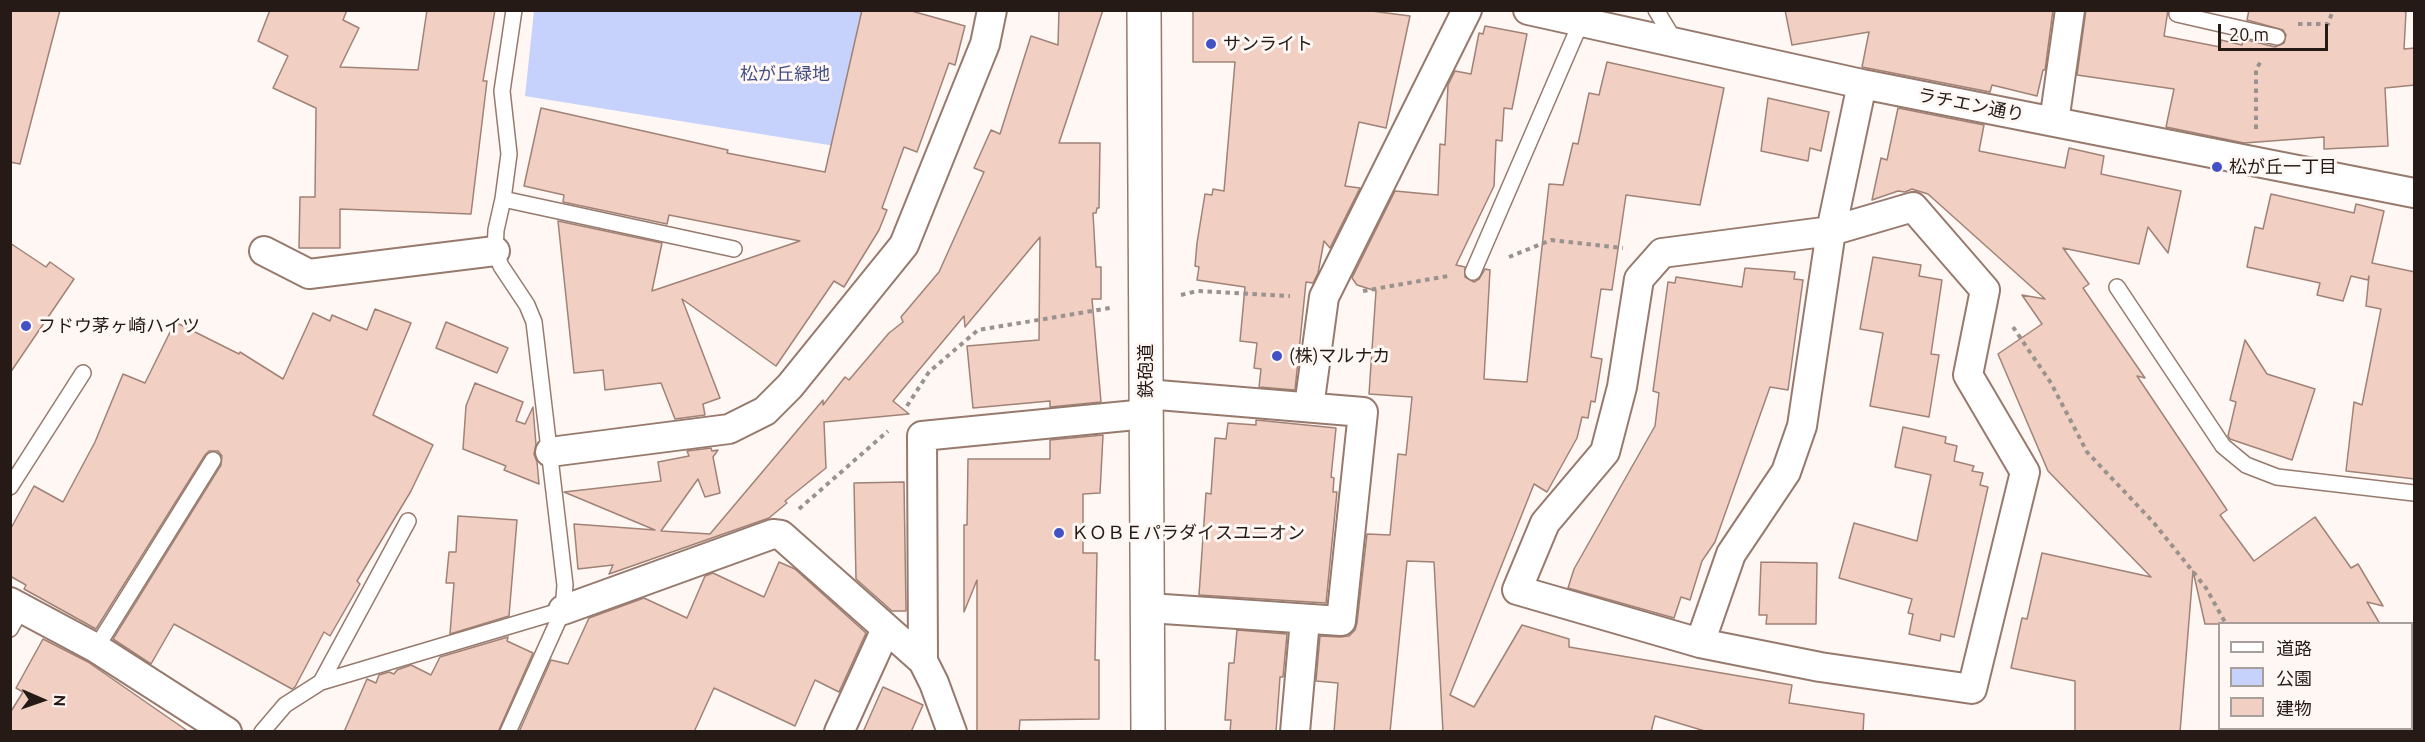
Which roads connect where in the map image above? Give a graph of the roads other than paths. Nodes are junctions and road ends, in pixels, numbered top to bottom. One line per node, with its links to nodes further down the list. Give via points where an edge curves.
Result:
1 (514, 10): 16 (lane, via 502,91 509,154)
2 (992, 10): 26 (street, via 985,44 904,245 790,386 765,411 729,429)
3 (1144, 10): 24 (street, 鉄砲道)
4 (1467, 10): 25 (street, via 1324,297)
5 (1528, 10): 10 (street, ラチエン通り)
6 (1656, 10): 12 (lane)
7 (2070, 10): 14 (street)
8 (2177, 14): 9 (lane)
9 (2215, 16): 11 (lane)
10 (1581, 22): 12 (street, ラチエン通り); 21 (lane)
11 (2277, 37)
12 (1676, 43): 13 (street, ラチエン通り)
13 (1862, 84): 14 (street, ラチエン通り); 17 (street)
14 (2054, 122): 15 (street, ラチエン通り)
15 (2415, 193)
16 (503, 199): 18 (lane); 20 (lane)
17 (1831, 231): 36 (street, via 1802,426 1786,472 1731,554); 36 (street, via 1662,253 1639,279 1622,387 1605,452 1545,523 1517,590); 36 (street, via 1913,207 1985,290 1968,375 2025,472 1972,689 1820,667)
18 (734, 249)
19 (264, 251): 20 (street, via 309,274)
20 (495, 251): 26 (lane, via 534,322)
21 (1473, 272)
22 (2117, 287): 29 (lane, via 2223,446 2247,465 2277,477)
23 (83, 373): 28 (lane)
24 (1146, 404): 25 (street); 31 (street, 鉄砲道); 38 (street, via 922,436)
25 (1309, 407): 34 (street, via 1363,412 1341,621)
26 (550, 452): 32 (lane, via 565,585)
27 (213, 460): 37 (lane)
28 (10, 487)
29 (2415, 493)
30 (408, 521): 39 (lane)
31 (1149, 608): 34 (street); 45 (street, 鉄砲道)
32 (563, 610): 35 (street, via 773,534 781,535); 39 (lane); 42 (lane)
33 (14, 613): 37 (street)
34 (1305, 620): 46 (street)
35 (886, 629): 38 (street); 43 (street)
36 (1700, 643)
37 (96, 648): 40 (street)
38 (923, 661): 44 (street)
39 (321, 682): 41 (lane, via 285,705)
40 (227, 732)
41 (262, 732)
42 (508, 732)
43 (839, 732)
44 (952, 732)
45 (1148, 732)
46 (1295, 732)

